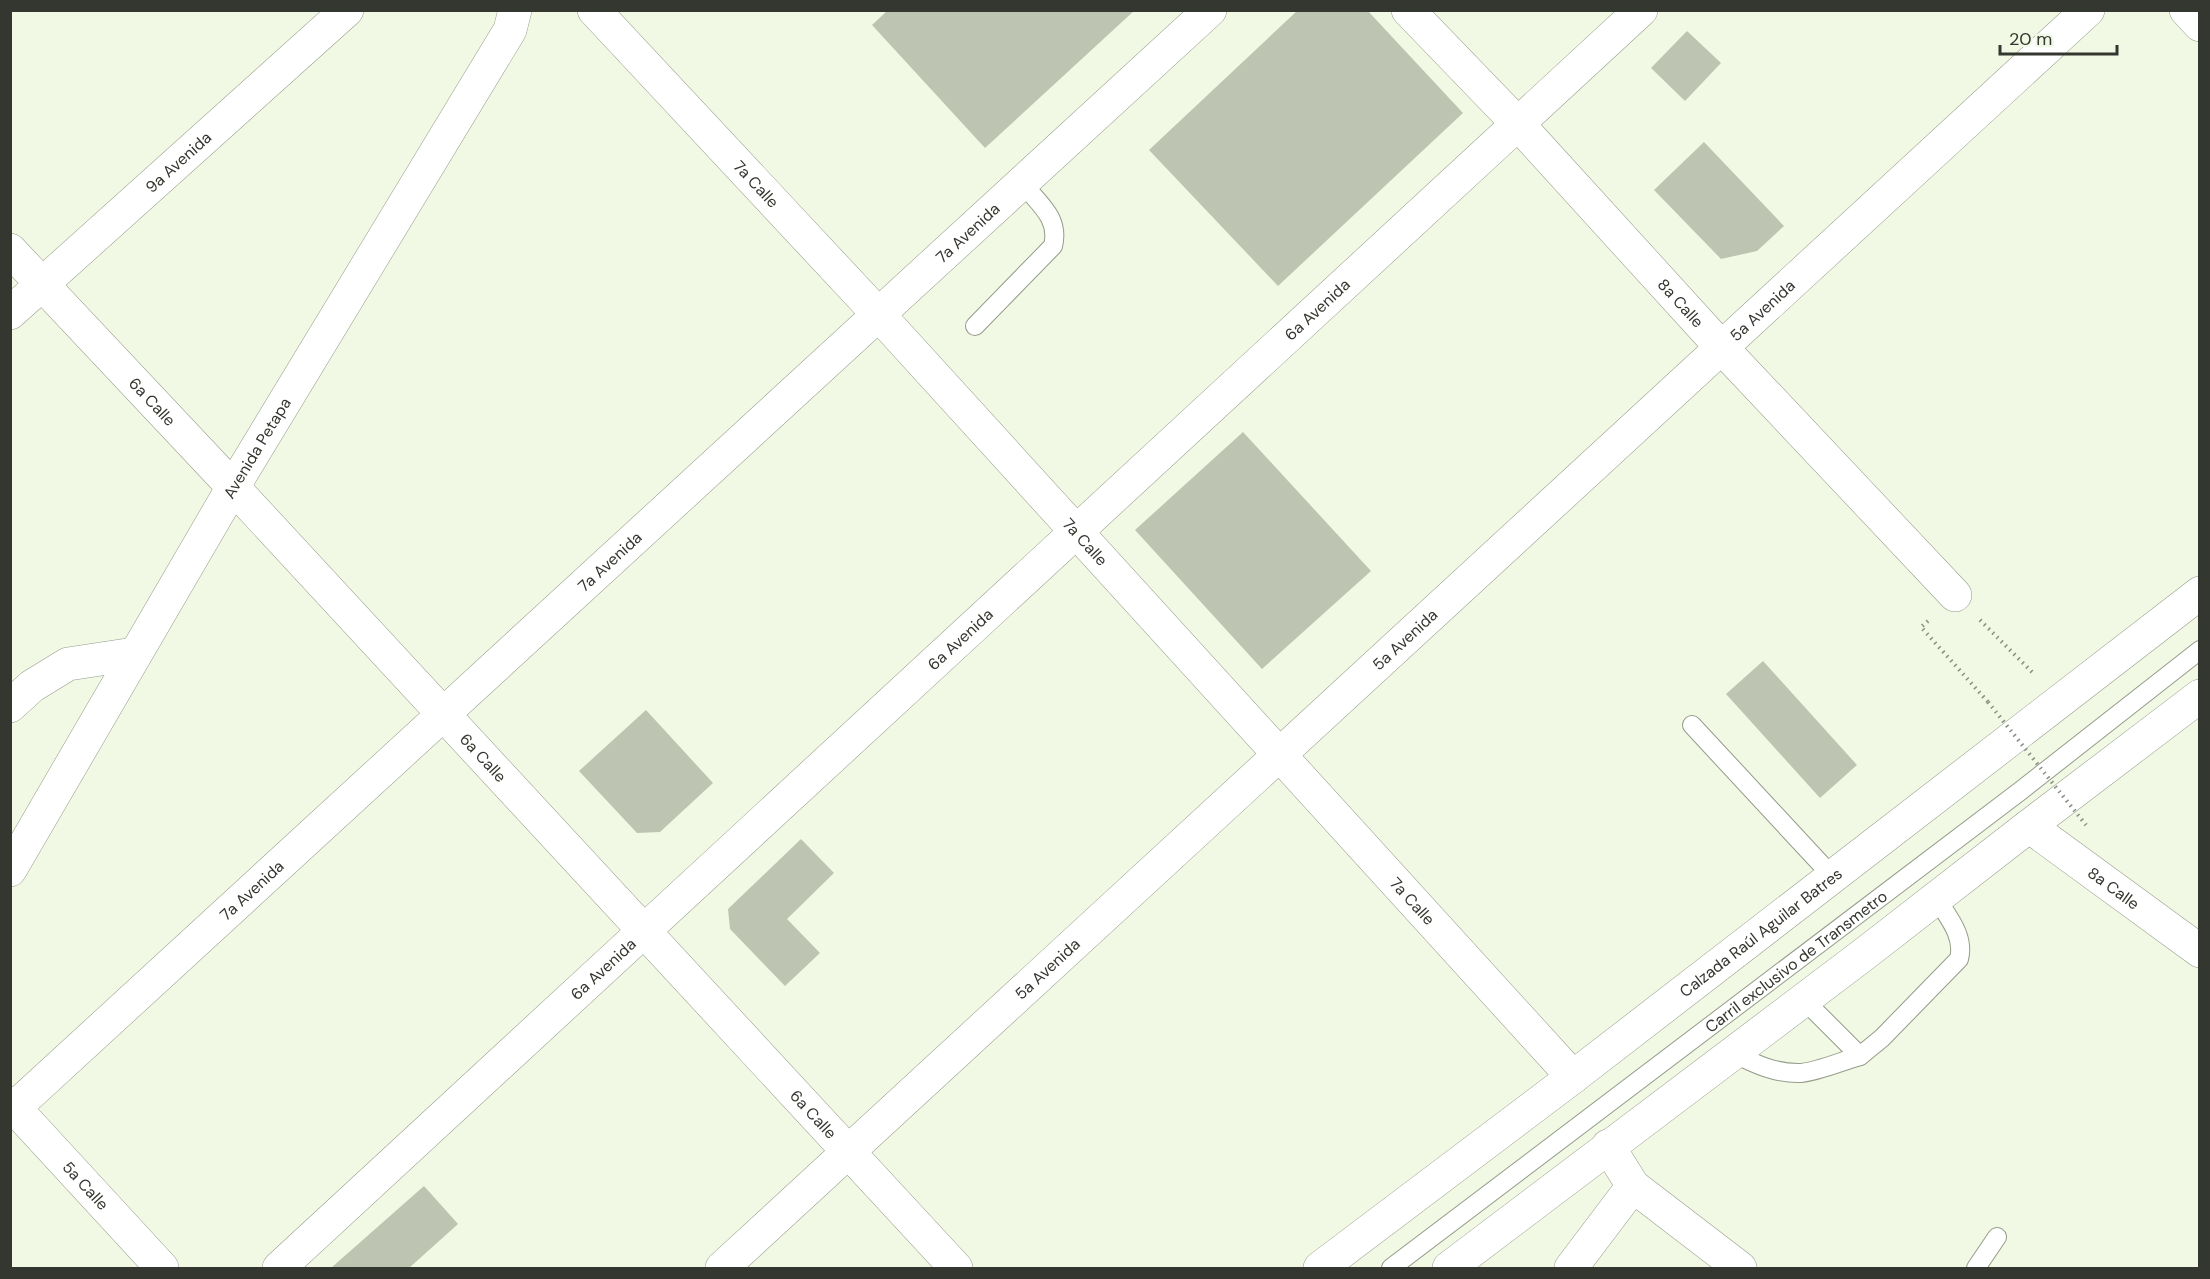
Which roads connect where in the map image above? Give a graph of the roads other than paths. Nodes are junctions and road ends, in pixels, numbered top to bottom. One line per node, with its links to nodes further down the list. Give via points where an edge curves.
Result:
1 (347, 10): 13 (main road, 9a Avenida)
2 (594, 10): 15 (main road, 7a Calle)
3 (1210, 10): 11 (main road, 7a Avenida)
4 (1408, 10): 10 (main road, 8a Calle)
5 (1641, 10): 10 (main road, 6a Avenida)
6 (2088, 10): 17 (main road, 5a Avenida)
7 (2186, 10): 9 (main road)
8 (519, 17): 18 (main road, Avenida Petapa)
9 (2199, 25)
10 (1518, 124): 17 (main road, 8a Calle); 19 (main road, 6a Avenida)
11 (1022, 183): 15 (main road, 7a Avenida); 16 (lane, via 1053,221 1053,246)
12 (10, 250): 13 (main road, 6a Calle)
13 (42, 284): 14 (main road, 9a Avenida); 18 (main road, 6a Calle)
14 (10, 313)
15 (879, 315): 19 (main road, 7a Calle); 26 (main road, 7a Avenida)
16 (975, 326)
17 (1722, 348): 21 (main road, 8a Calle); 28 (main road, 5a Avenida)
18 (233, 487): 23 (main road, Avenida Petapa); 26 (main road, 6a Calle)
19 (1076, 533): 28 (main road, 7a Calle); 33 (main road, 6a Avenida)
20 (2199, 593): 31 (main road, Calzada Raúl Aguilar Batres)
21 (1955, 595)
22 (2199, 650): 49 (lane, Carril exclusivo de Transmetro, via 2019,792)
23 (134, 654): 25 (main road, via 68,664 32,686); 30 (main road, Avenida Petapa)
24 (2199, 696): 29 (main road)
25 (10, 706)
26 (443, 716): 33 (main road, 6a Calle); 39 (main road, 7a Avenida)
27 (1692, 725): 31 (lane)
28 (1279, 755): 38 (main road, 7a Calle); 41 (main road, 5a Avenida)
29 (2029, 826): 32 (main road); 34 (main road, 8a Calle)
30 (10, 870)
31 (1833, 877): 38 (main road, Calzada Raúl Aguilar Batres)
32 (1936, 898): 35 (main road); 37 (lane, via 1960,940 1959,959)
33 (644, 932): 41 (main road, 6a Calle); 45 (main road, 6a Avenida)
34 (2199, 951)
35 (1804, 1000): 36 (main road); 37 (lane)
36 (1733, 1053): 37 (lane, via 1760,1066 1802,1073); 40 (main road)
37 (1860, 1056)
38 (1573, 1077): 48 (main road, Calzada Raúl Aguilar Batres)
39 (12, 1108): 44 (main road, 5a Calle)
40 (1608, 1146): 42 (main road); 50 (main road)
41 (848, 1152): 46 (main road, 5a Avenida); 47 (main road, 6a Calle)
42 (1633, 1186): 51 (main road); 52 (main road)
43 (1997, 1237): 53 (lane)
44 (162, 1269)
45 (279, 1269)
46 (722, 1269)
47 (956, 1269)
48 (1320, 1269)
49 (1391, 1269)
50 (1449, 1269)
51 (1571, 1269)
52 (1740, 1269)
53 (1976, 1269)

